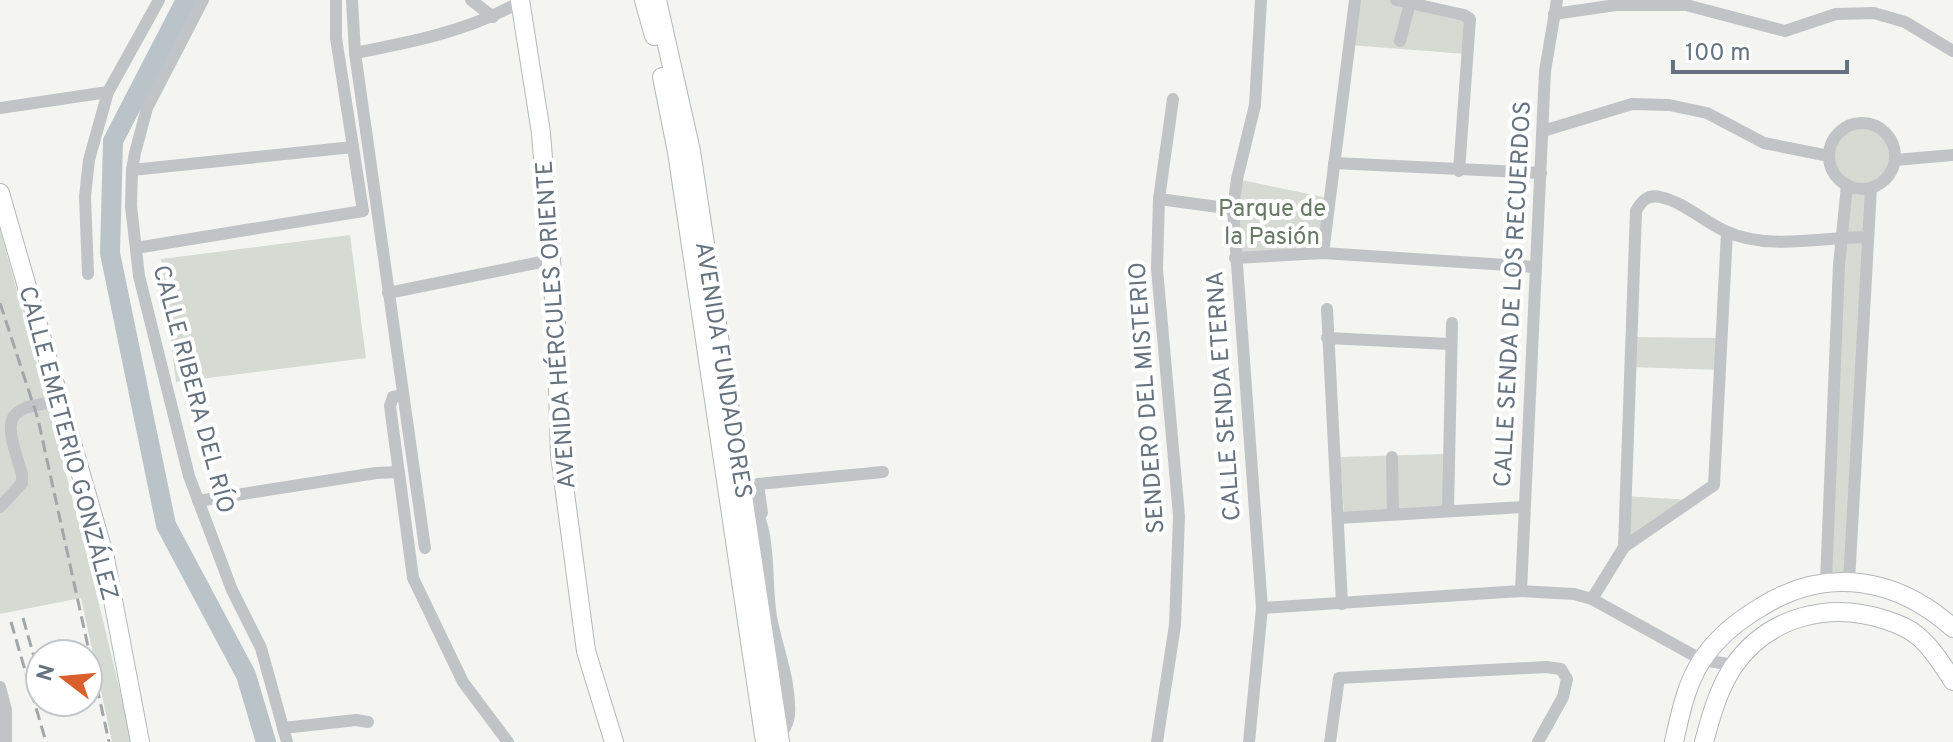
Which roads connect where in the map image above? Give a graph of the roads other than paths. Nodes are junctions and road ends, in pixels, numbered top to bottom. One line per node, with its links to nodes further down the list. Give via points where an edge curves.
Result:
1 (159, 0): 19 (street)
2 (203, 0): 28 (street, CALLE RIBERA DEL RÍO, via 147,108)
3 (336, 0): 23 (street, via 336,38)
4 (352, 0): 18 (street)
5 (471, 0): 15 (street)
6 (644, 0): 87 (street, AVENIDA FUNDADORES, via 677,152)
7 (657, 0): 57 (street, AVENIDA FUNDADORES, via 691,151)
8 (1261, 0): 35 (street, CALLE SENDA ETERNA, via 1255,105)
9 (1355, 0): 27 (street)
10 (1396, 0): 13 (street)
11 (1557, 0): 14 (street, CALLE SENDA DE LOS RECUERDOS)
12 (519, 1): 15 (street); 42 (street, AVENIDA HÉRCULES ORIENTE, via 541,133)
13 (1410, 3): 16 (street); 29 (street, via 1470,19)
14 (1554, 14): 17 (street, via 1616,5 1686,5 1785,31 1836,14 1874,13 1905,22); 22 (street, CALLE SENDA DE LOS RECUERDOS)
15 (493, 17): 18 (street, via 427,39)
16 (1400, 41)
17 (1953, 51)
18 (355, 53): 45 (street)
19 (108, 92): 21 (street); 44 (street, via 85,196)
20 (1173, 99): 34 (street, SENDERO DEL MISTERIO)
21 (0, 108)
22 (1543, 131): 25 (street, via 1632,104 1669,105 1707,113 1764,143); 30 (street, CALLE SENDA DE LOS RECUERDOS)
23 (353, 147): 28 (street); 39 (street, via 363,211)
24 (1953, 155): 26 (street)
25 (1829, 156): 26 (street, via 1840,132 1860,123 1872,124 1889,138); 31 (street, via 1833,172)
26 (1895, 160): 32 (street, via 1888,177)
27 (1334, 163): 29 (street); 40 (street)
28 (132, 170): 39 (street, CALLE RIBERA DEL RÍO)
29 (1459, 171): 30 (street)
30 (1541, 173): 43 (street, CALLE SENDA DE LOS RECUERDOS)
31 (1847, 185): 32 (street); 37 (street)
32 (1871, 188): 38 (street)
33 (0, 193): 51 (street, CALLE EMETERIO GONZÁLEZ)
34 (1159, 199): 35 (street); 93 (street, SENDERO DEL MISTERIO, via 1157,269 1179,516 1175,625)
35 (1233, 209): 41 (street, CALLE SENDA ETERNA)
36 (1727, 232): 37 (street, via 1791,242); 65 (street, via 1714,485); 65 (street, via 1655,195 1642,200 1636,211)
37 (1841, 237): 38 (street); 52 (street)
38 (1867, 237): 53 (street)
39 (136, 248): 58 (street, CALLE RIBERA DEL RÍO)
40 (1323, 253): 41 (street); 43 (street)
41 (1235, 258): 74 (street, CALLE SENDA ETERNA)
42 (551, 260): 45 (street); 92 (street, AVENIDA HÉRCULES ORIENTE, via 560,455 586,651)
43 (1536, 267): 60 (street, CALLE SENDA DE LOS RECUERDOS)
44 (88, 274)
45 (388, 293): 50 (street)
46 (1327, 309): 48 (street)
47 (1452, 323): 49 (street)
48 (1327, 338): 49 (street); 63 (street)
49 (1450, 344): 61 (street)
50 (403, 395): 55 (street, via 393,397 390,406); 66 (street)
51 (59, 402): 59 (street, via 14,409 7,417 5,428 22,483); 89 (street, CALLE EMETERIO GONZÁLEZ, via 105,558)
52 (1833, 416): 53 (street); 67 (street)
53 (1857, 418): 68 (street)
54 (1392, 457): 62 (street)
55 (399, 472): 58 (street); 91 (street, via 413,578 463,682)
56 (883, 472): 64 (street, via 758,484)
57 (743, 489): 64 (street, via 758,510); 87 (street, AVENIDA FUNDADORES)
58 (198, 501): 86 (street, CALLE RIBERA DEL RÍO, via 261,648)
59 (0, 507)
60 (1523, 507): 61 (street); 69 (street, CALLE SENDA DE LOS RECUERDOS)
61 (1448, 510): 62 (street)
62 (1393, 513): 63 (street)
63 (1338, 518): 73 (street)
64 (765, 540): 87 (street, via 771,617 790,719)
65 (1624, 547): 71 (street)
66 (425, 548)
67 (1826, 581): 68 (street); 70 (street)
68 (1849, 582): 72 (street, via 1875,584)
69 (1521, 591): 71 (street); 73 (street)
70 (1776, 597): 75 (street, via 1765,619 1770,624); 76 (street)
71 (1592, 599): 81 (street)
72 (1914, 601): 77 (street, via 1924,619 1920,625); 78 (street)
73 (1342, 604): 74 (street)
74 (1262, 608): 94 (street, CALLE SENDA ETERNA)
75 (1790, 620): 77 (street, via 1830,610 1865,613); 79 (street)
76 (1734, 626): 79 (street, via 1756,626); 81 (street)
77 (1902, 626): 80 (street)
78 (1951, 626): 80 (street, via 1931,626 1927,631)
79 (1749, 649): 82 (street)
80 (1933, 653): 83 (street)
81 (1702, 660): 82 (street); 97 (street)
82 (1735, 665): 98 (street, via 1718,696)
83 (1953, 681)
84 (0, 687): 88 (street)
85 (368, 722): 86 (street)
86 (283, 728): 90 (street, CALLE RIBERA DEL RÍO)
87 (775, 741)
88 (6, 742)
89 (140, 742)
90 (287, 742)
91 (508, 742)
92 (614, 742)
93 (1157, 742)
94 (1249, 742)
95 (1330, 742): 96 (street, via 1339,678 1561,669 1567,679 1563,697)
96 (1538, 742)
97 (1674, 742)
98 (1704, 742)

